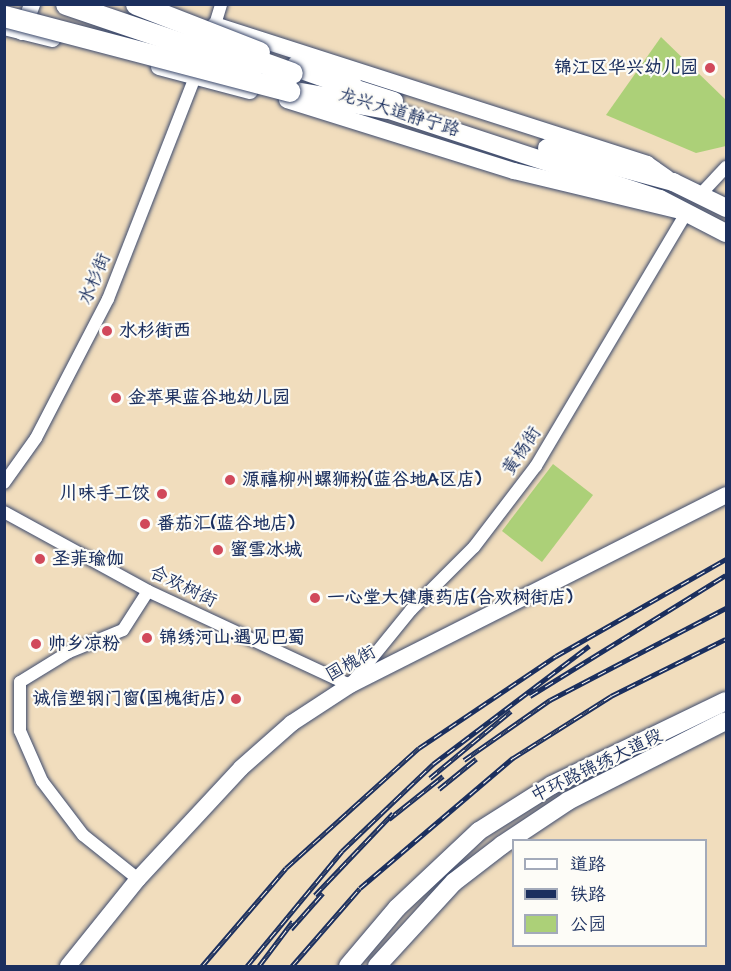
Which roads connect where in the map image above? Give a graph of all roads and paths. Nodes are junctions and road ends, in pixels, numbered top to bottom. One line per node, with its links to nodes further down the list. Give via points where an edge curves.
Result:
1 (32, 4): 10 (main road)
2 (66, 4): 13 (highway, bridge)
3 (93, 4): 13 (highway, bridge)
4 (136, 4): 6 (highway, bridge)
5 (221, 4): 8 (street, 水杉街)
6 (160, 9): 8 (main road); 13 (highway, bridge)
7 (4, 16): 11 (highway, bridge)
8 (215, 25): 12 (street, 水杉街); 17 (main road, via 647,164)
9 (4, 27): 10 (main road)
10 (13, 32): 11 (highway, bridge); 12 (main road)
11 (76, 36): 13 (highway, bridge)
12 (194, 78): 20 (main road, via 331,111 525,174 639,205); 22 (street, 水杉街, via 108,299 36,438)
13 (292, 78): 14 (highway); 15 (highway)
14 (352, 86): 17 (main road, 龙兴大道静宁路)
15 (387, 108): 20 (main road, 龙兴大道静宁路, via 531,153)
16 (726, 167): 18 (street)
17 (673, 182): 18 (main road, 龙兴大道静宁路)
18 (699, 196): 19 (main road, 龙兴大道静宁路)
19 (726, 208)
20 (687, 212): 21 (main road, 龙兴大道静宁路); 26 (street, 黄杨街, via 536,466 474,547 411,610)
21 (726, 233)
22 (4, 483)
23 (726, 495): 26 (main road, 国槐街)
24 (4, 512): 25 (street, 合欢树街)
25 (148, 591): 26 (street, 合欢树街); 29 (street, via 123,630 69,652 20,682 20,731 42,781 83,835)
26 (351, 685): 29 (main road, 国槐街, via 292,723 241,768)
27 (726, 701): 31 (main road, 中环路锦绣大道段, via 552,785 480,831 397,908)
28 (726, 721): 32 (main road, 中环路锦绣大道段, via 568,801 502,844 430,906)
29 (138, 879): 30 (main road, 国槐街)
30 (68, 966)
31 (348, 966)
32 (377, 966)

